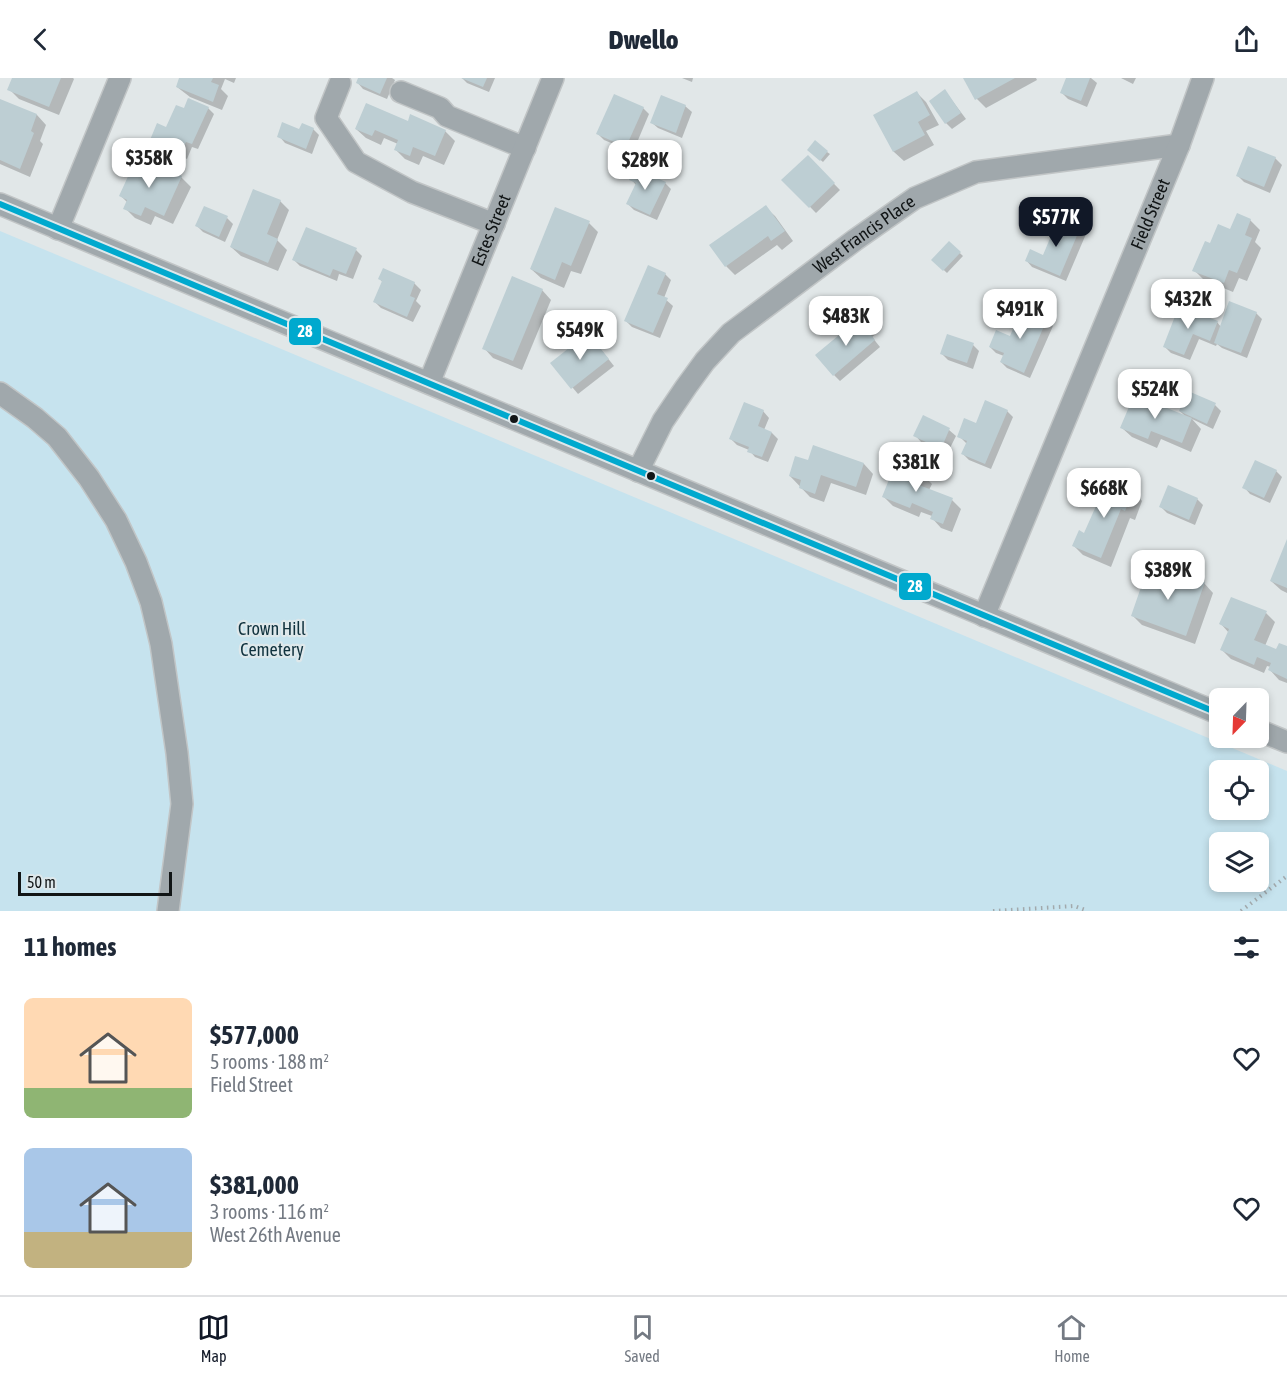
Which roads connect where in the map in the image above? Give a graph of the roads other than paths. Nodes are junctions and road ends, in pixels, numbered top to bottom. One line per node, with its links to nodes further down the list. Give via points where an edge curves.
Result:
1 (120, 78): 10 (street)
2 (553, 78): 7 (street, Estes Street)
3 (1203, 78): 6 (street, Field Street)
4 (340, 83): 9 (street, via 326,118 356,162 412,192)
5 (401, 92): 7 (street, via 440,108 447,117)
6 (1179, 145): 13 (street, West Francis Place, via 976,172 915,198 731,333 705,361 663,421); 14 (street, Field Street)
7 (525, 148): 9 (street, Estes Street)
8 (0, 204): 10 (street)
9 (494, 224): 11 (street, Estes Street)
10 (58, 229): 11 (street)
11 (429, 383): 13 (street)
12 (0, 393): 18 (street, via 57,438 90,478 116,520 152,602 182,804)
13 (638, 471): 14 (street)
14 (984, 616): 15 (street)
15 (1209, 709)
16 (1269, 735): 17 (street)
17 (1287, 742)
18 (168, 911)

